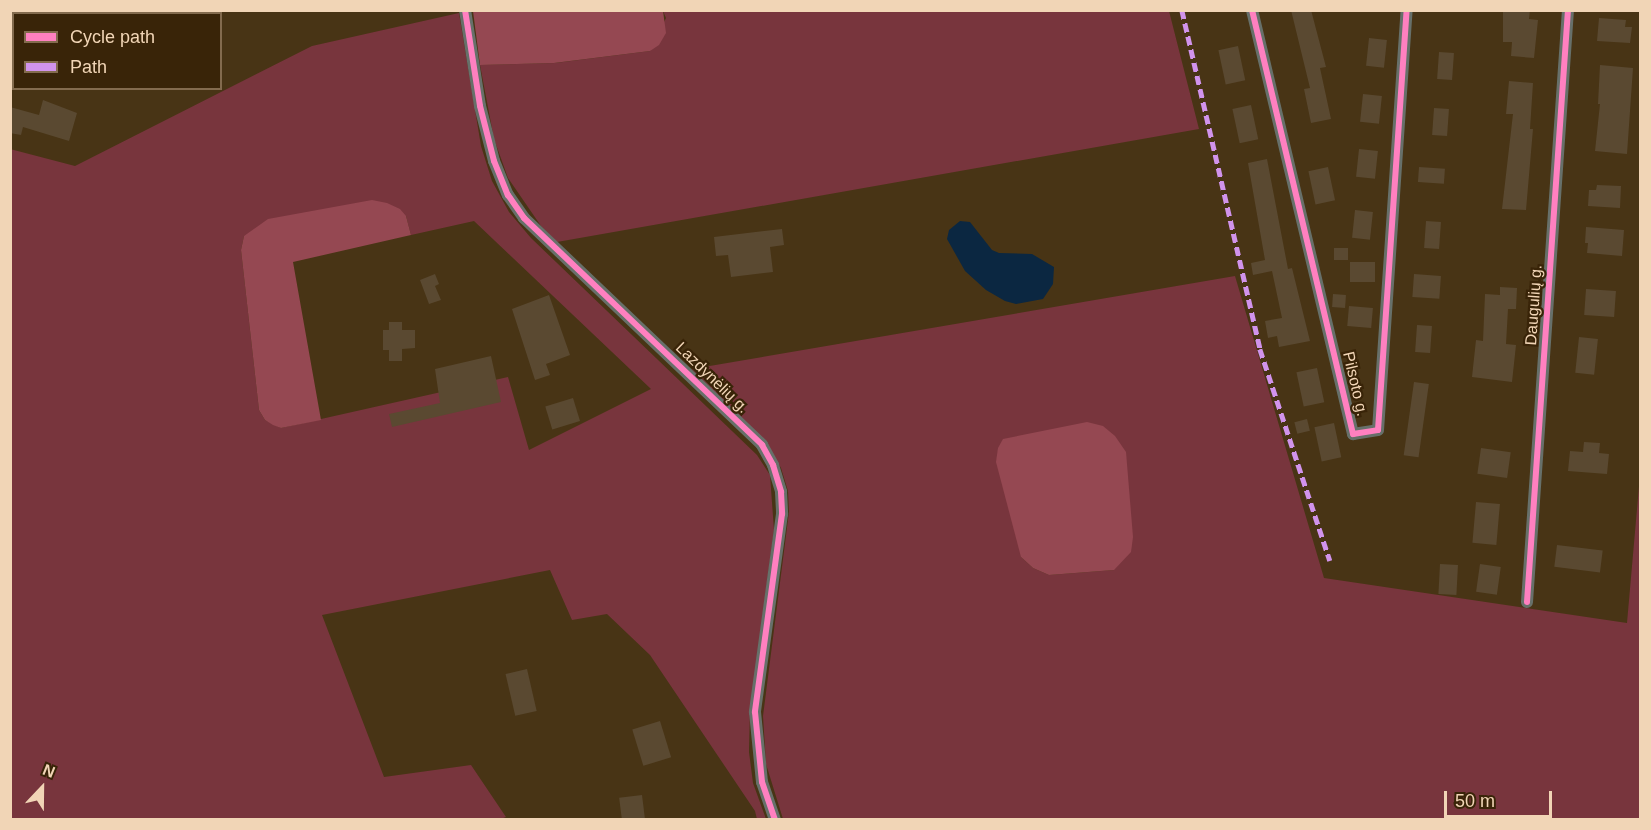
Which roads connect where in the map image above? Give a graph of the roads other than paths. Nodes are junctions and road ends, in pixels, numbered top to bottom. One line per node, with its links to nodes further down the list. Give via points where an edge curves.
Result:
1 (465, 10): 6 (street, Lazdynėlių g., via 480,106 494,161 508,195 524,218 762,445 773,465 782,514 755,712 762,782)
2 (1252, 10): 3 (street, Pilsoto g., via 1353,434 1378,430)
3 (1407, 10)
4 (1568, 10): 5 (street, Daugulių g.)
5 (1527, 602)
6 (775, 819)

